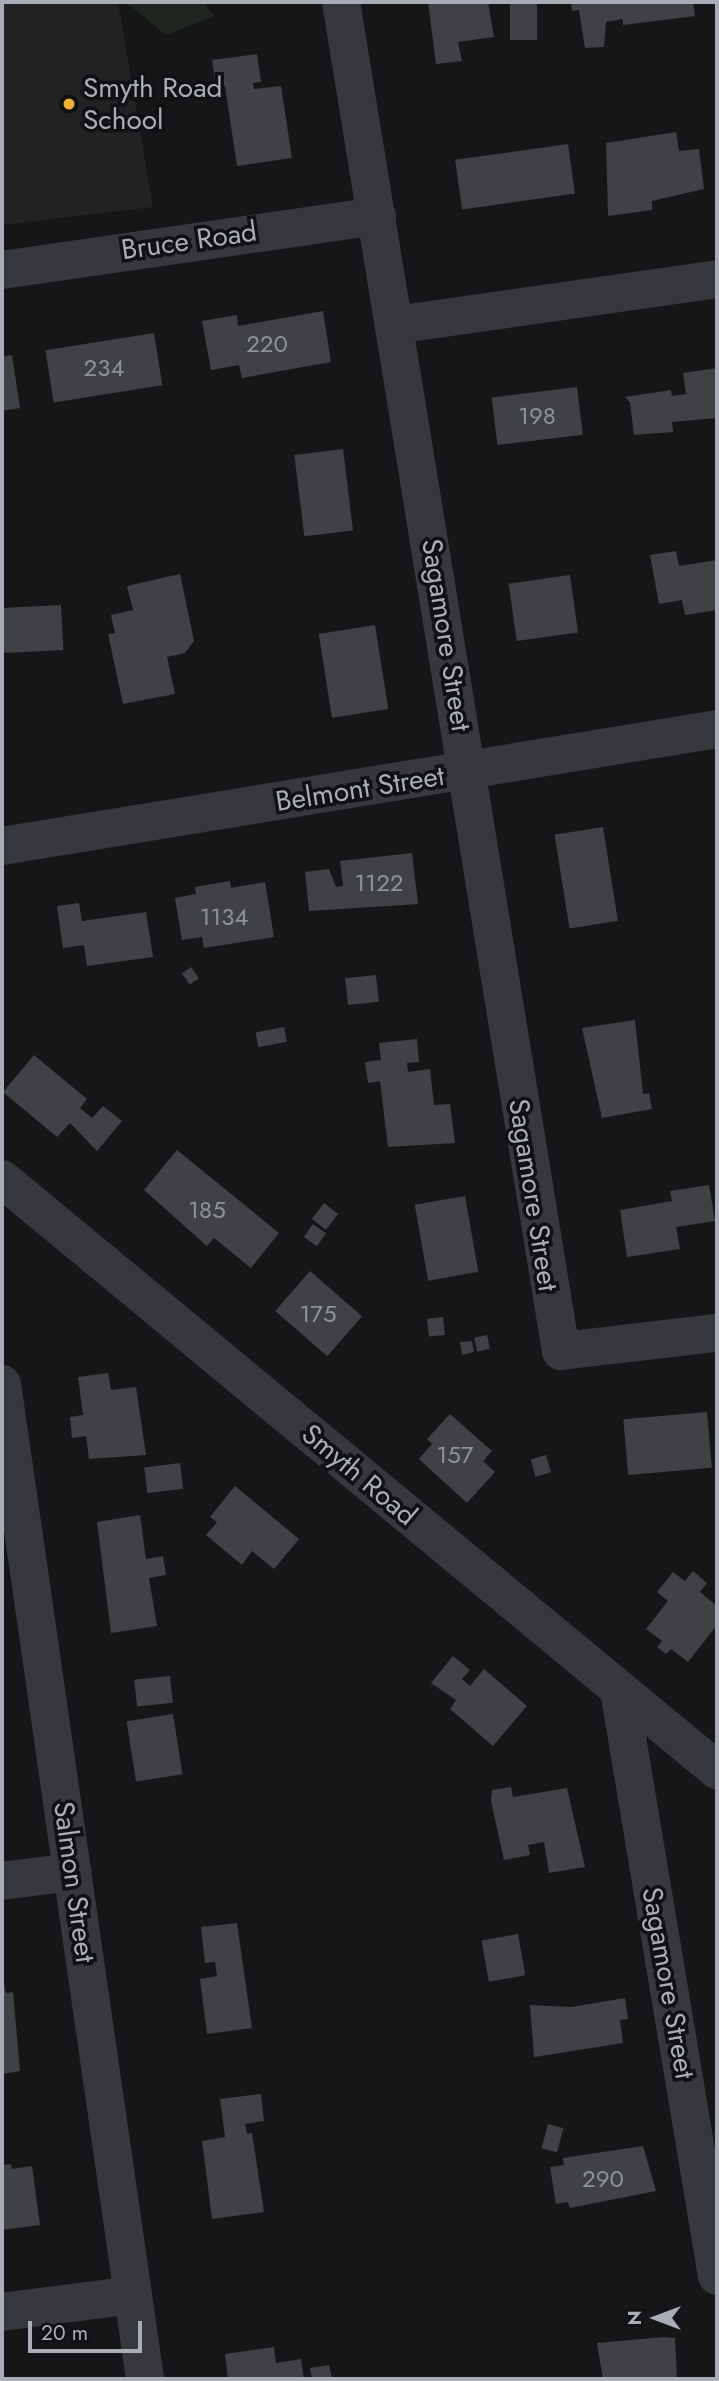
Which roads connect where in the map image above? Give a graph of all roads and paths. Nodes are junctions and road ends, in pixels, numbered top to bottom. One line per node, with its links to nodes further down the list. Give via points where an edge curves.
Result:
1 (341, 2): 2 (street, Sagamore Street)
2 (377, 216): 3 (street, Bruce Road); 5 (street, Sagamore Street)
3 (2, 270)
4 (717, 279): 5 (street)
5 (395, 325): 7 (street, Sagamore Street)
6 (717, 729): 7 (street, Belmont Street)
7 (467, 772): 8 (street, Belmont Street); 10 (street, Sagamore Street, via 561,1351)
8 (2, 846)
9 (2, 1179): 13 (street, Smyth Road)
10 (717, 1333)
11 (2, 1384): 12 (street, Salmon Street)
12 (5, 1438): 15 (street, Salmon Street)
13 (619, 1690): 14 (street, Smyth Road); 17 (street, Sagamore Street)
14 (717, 1770)
15 (72, 1872): 16 (street); 18 (street, Salmon Street)
16 (2, 1881)
17 (717, 2276)
18 (133, 2295): 19 (street); 20 (street, Salmon Street)
19 (2, 2312)
20 (145, 2379)

